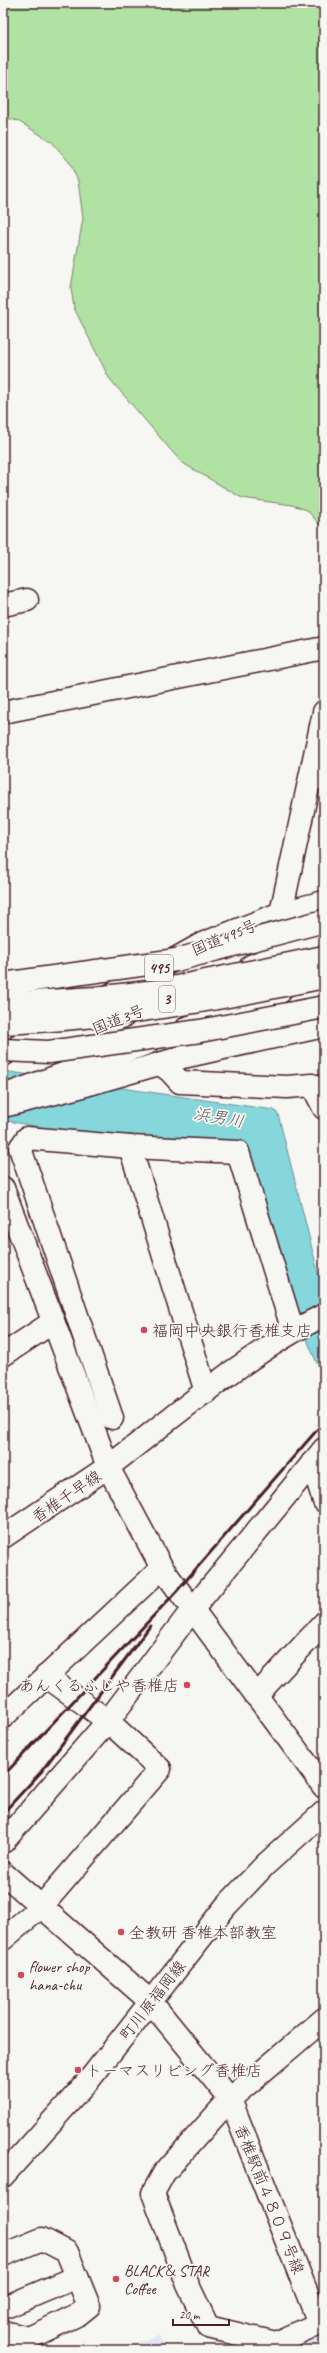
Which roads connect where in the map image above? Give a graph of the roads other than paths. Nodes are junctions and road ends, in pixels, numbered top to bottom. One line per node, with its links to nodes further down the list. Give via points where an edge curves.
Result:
1 (27, 600): 2 (main road)
2 (3, 605)
3 (324, 648): 4 (main road)
4 (3, 712)
5 (324, 712): 6 (main road)
6 (317, 779): 8 (main road)
7 (324, 902): 8 (main road, 国道495号 / 495)
8 (281, 913): 19 (main road, 国道495号 / 495, via 202,944)
9 (324, 921): 14 (main road, bridge, via 176,960)
10 (324, 943): 19 (main road, 国道3号 / 3, via 288,951)
11 (324, 957): 15 (main road, bridge, via 157,991)
12 (324, 977): 17 (main road, bridge, via 159,1008 44,1022)
13 (324, 980): 21 (main road, 国道3号 / 3, via 293,987)
14 (3, 984)
15 (3, 1004)
16 (324, 1007): 19 (main road, bridge, via 200,1031)
17 (3, 1023)
18 (324, 1026): 20 (main road)
19 (5, 1058)
20 (160, 1064): 22 (main road); 23 (main road, via 180,1082 288,1087 312,1085)
21 (3, 1096)
22 (3, 1106)
23 (324, 1108)
24 (130, 1147): 28 (main road, via 238,1152); 30 (main road); 31 (main road, via 27,1138 20,1148)
25 (3, 1188): 27 (main road)
26 (324, 1315): 28 (main road, 香椎千早線)
27 (53, 1322): 29 (main road); 33 (main road)
28 (293, 1330): 30 (main road, 香椎千早線)
29 (3, 1355)
30 (206, 1392): 33 (main road, 香椎千早線)
31 (112, 1418)
32 (318, 1456): 34 (main road); 37 (main road)
33 (108, 1467): 35 (main road, 香椎千早線); 36 (main road)
34 (324, 1501)
35 (3, 1537)
36 (162, 1568): 37 (main road); 39 (main road)
37 (192, 1610): 40 (main road); 42 (main road)
38 (324, 1623): 40 (main road)
39 (46, 1676): 41 (main road); 42 (main road)
40 (256, 1696): 43 (main road)
41 (3, 1716)
42 (108, 1721): 45 (main road); 47 (main road, via 160,1769)
43 (324, 1788)
44 (324, 1812): 49 (main road, 町川原福岡線, via 265,1865 226,1906)
45 (3, 1842)
46 (3, 1873): 47 (main road, 香椎駅前４８０９号線)
47 (42, 1906): 48 (main road); 49 (main road, 香椎駅前４８０９号線)
48 (3, 1939)
49 (152, 2002): 51 (main road, 香椎駅前４８０９号線); 52 (main road, 町川原福岡線, via 42,2135)
50 (324, 2019): 51 (main road)
51 (230, 2099): 56 (main road, 香椎駅前４８０９号線); 56 (main road, via 164,2173 152,2193 188,2285 208,2327 276,2343)
52 (3, 2176)
53 (3, 2255): 54 (main road, via 42,2239 68,2252)
54 (78, 2277): 55 (main road); 57 (main road, via 89,2306 79,2314 29,2338)
55 (3, 2308)
56 (322, 2322)
57 (3, 2332)

